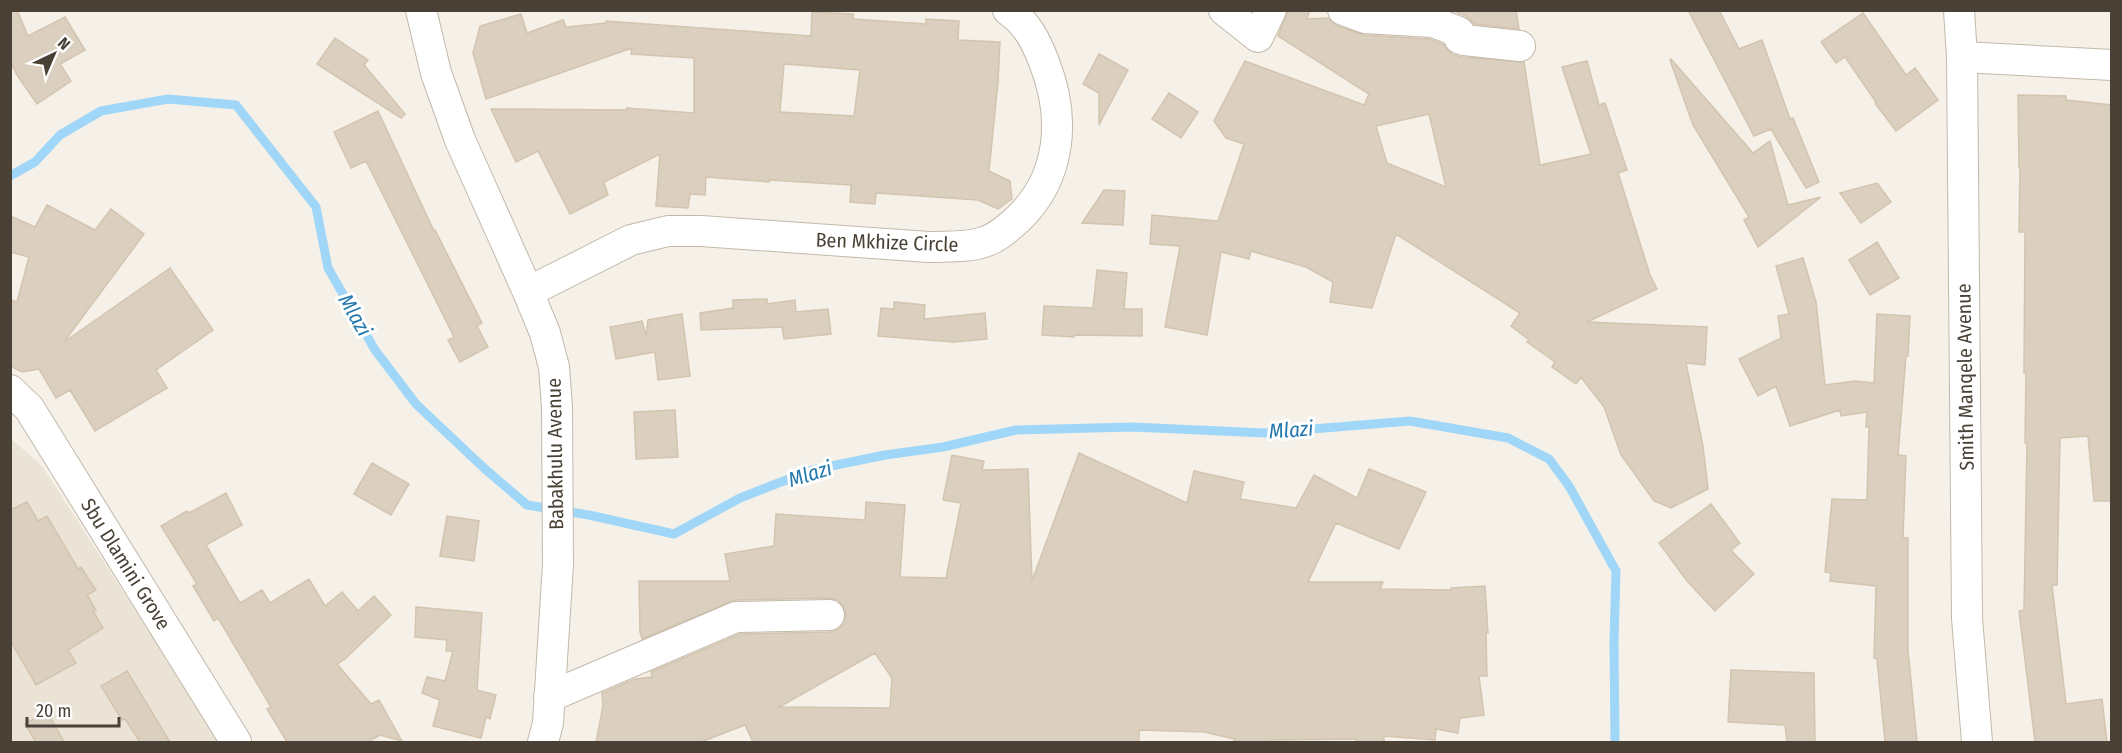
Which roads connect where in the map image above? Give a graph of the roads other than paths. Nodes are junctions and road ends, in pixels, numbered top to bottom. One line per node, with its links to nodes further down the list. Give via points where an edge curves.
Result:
1 (420, 10): 10 (street, Babakhulu Avenue, via 436,73 460,140)
2 (1008, 10): 10 (street, Ben Mkhize Circle, via 1035,37 1057,105 1056,148 1047,180 1030,207 1006,230 985,242 929,247 668,231 631,240)
3 (1224, 10): 4 (street, via 1258,36)
4 (1271, 10)
5 (1343, 10): 7 (street, via 1365,18 1433,22 1459,32 1459,38 1464,40)
6 (1959, 10): 8 (street, Smith Manqele Avenue)
7 (1520, 46)
8 (1962, 57): 9 (street); 16 (street, Smith Manqele Avenue, via 1967,618)
9 (2112, 65)
10 (528, 292): 13 (street, Babakhulu Avenue, via 554,367 557,408 558,564)
11 (10, 390): 14 (street, Sbu Dlamini Grove, via 29,408)
12 (829, 615): 13 (street, via 736,617)
13 (549, 697): 15 (street, Babakhulu Avenue)
14 (236, 742)
15 (543, 742)
16 (1977, 742)

